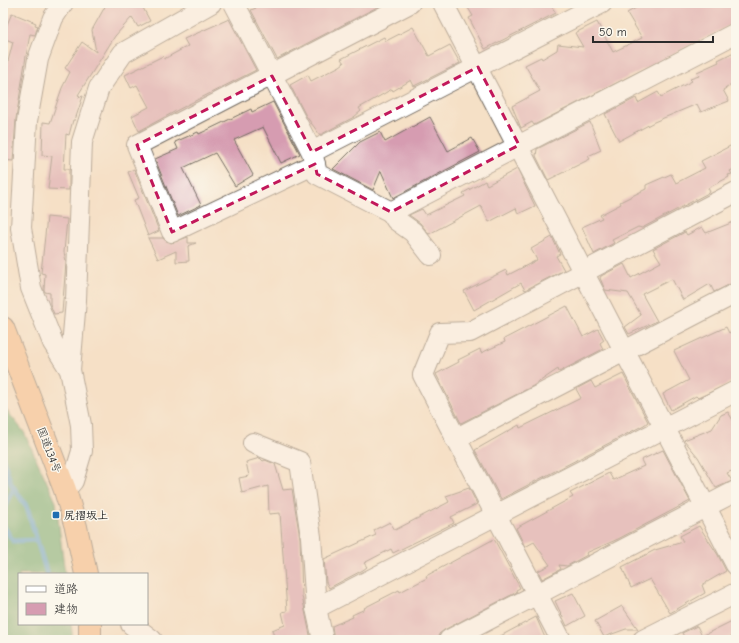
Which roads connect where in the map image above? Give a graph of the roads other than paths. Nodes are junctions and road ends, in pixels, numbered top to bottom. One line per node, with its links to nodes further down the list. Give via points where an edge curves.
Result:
1 (63, 3): 20 (street, via 53,18 38,59 32,90 27,121 21,228 31,288 53,343)
2 (211, 3): 20 (street, via 123,53 99,88 82,142 76,300)
3 (234, 3): 10 (street)
4 (410, 3): 10 (street)
5 (444, 3): 9 (street)
6 (602, 3): 7 (street)
7 (572, 10): 9 (street)
8 (736, 32): 11 (street)
9 (478, 66): 11 (street); 12 (street)
10 (272, 76): 12 (street); 12 (street, via 137,145 172,232)
11 (519, 145): 14 (street); 16 (street)
12 (313, 158): 14 (street, via 317,174)
13 (736, 192): 16 (street)
14 (391, 212): 15 (street, via 396,220 414,232)
15 (431, 255)
16 (583, 272): 19 (street); 23 (street, via 470,332 440,332 423,375)
17 (736, 293): 19 (street)
18 (3, 328): 25 (highway, 国道134号)
19 (625, 351): 22 (street); 23 (street)
20 (70, 370): 25 (street, via 81,424 82,451 73,480)
21 (736, 391): 22 (street)
22 (665, 428): 27 (street); 28 (street)
23 (455, 439): 28 (street)
24 (253, 443): 33 (street, via 300,462 311,537)
25 (65, 490): 30 (highway, 国道134号)
26 (736, 491): 27 (street)
27 (706, 508): 29 (street); 32 (street)
28 (495, 516): 32 (street); 33 (street)
29 (736, 565)
30 (86, 573)
31 (736, 593): 41 (street)
32 (537, 594): 39 (street); 40 (street)
33 (316, 608): 38 (street)
34 (90, 625): 36 (highway)
35 (132, 625): 37 (street)
36 (90, 640)
37 (152, 640)
38 (323, 640)
39 (450, 640)
40 (561, 640)
41 (643, 640)

